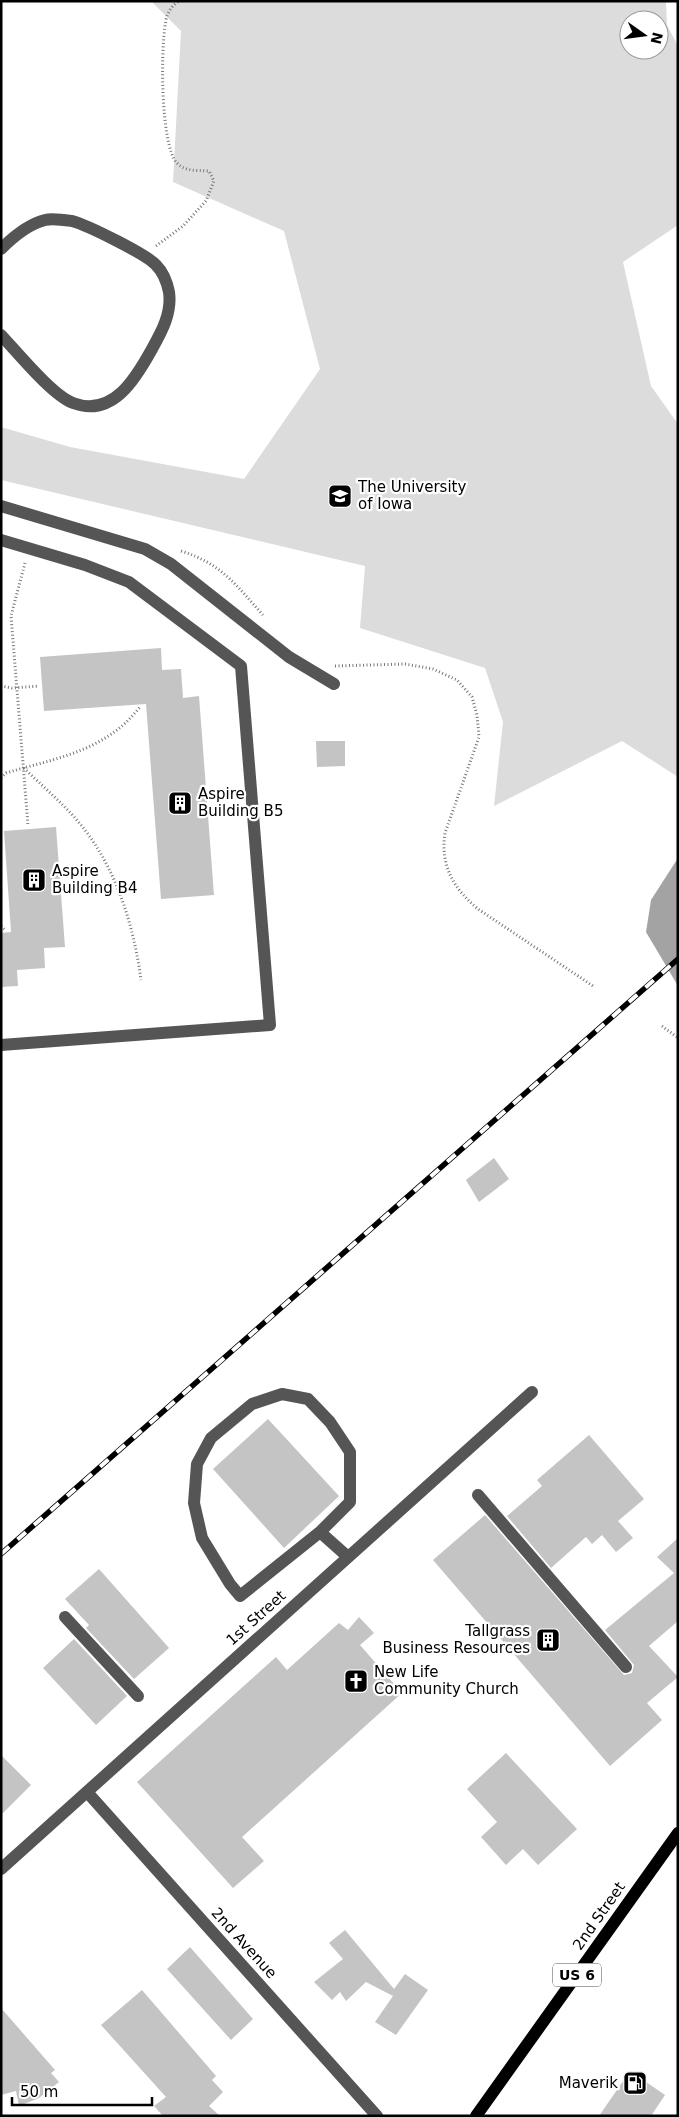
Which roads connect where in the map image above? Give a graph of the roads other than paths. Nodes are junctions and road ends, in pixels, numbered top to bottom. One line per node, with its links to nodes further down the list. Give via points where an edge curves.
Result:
1 (1, 249): 2 (street, via 28,227 46,220 72,221 155,263 163,274 170,307 138,374 107,403 95,406 65,399)
2 (1, 335)
3 (1, 506): 5 (street, via 145,549 171,564 289,657)
4 (1, 540): 6 (street, via 85,564 130,582 241,666 270,1025)
5 (334, 684)
6 (1, 1044)
7 (532, 1392): 10 (street, 1st Street)
8 (478, 1495): 12 (street)
9 (320, 1532): 9 (street, via 350,1502 350,1452 330,1422 308,1399 282,1394 252,1404 211,1438 197,1464 194,1502 202,1538 240,1596); 10 (street)
10 (348, 1557): 14 (street, 1st Street)
11 (65, 1617): 13 (street)
12 (626, 1667)
13 (138, 1696)
14 (87, 1792): 16 (street, 1st Street); 17 (street, 2nd Avenue)
15 (678, 1833): 18 (main road, 2nd Street / US 6)
16 (1, 1869)
17 (377, 2116)
18 (476, 2116)

